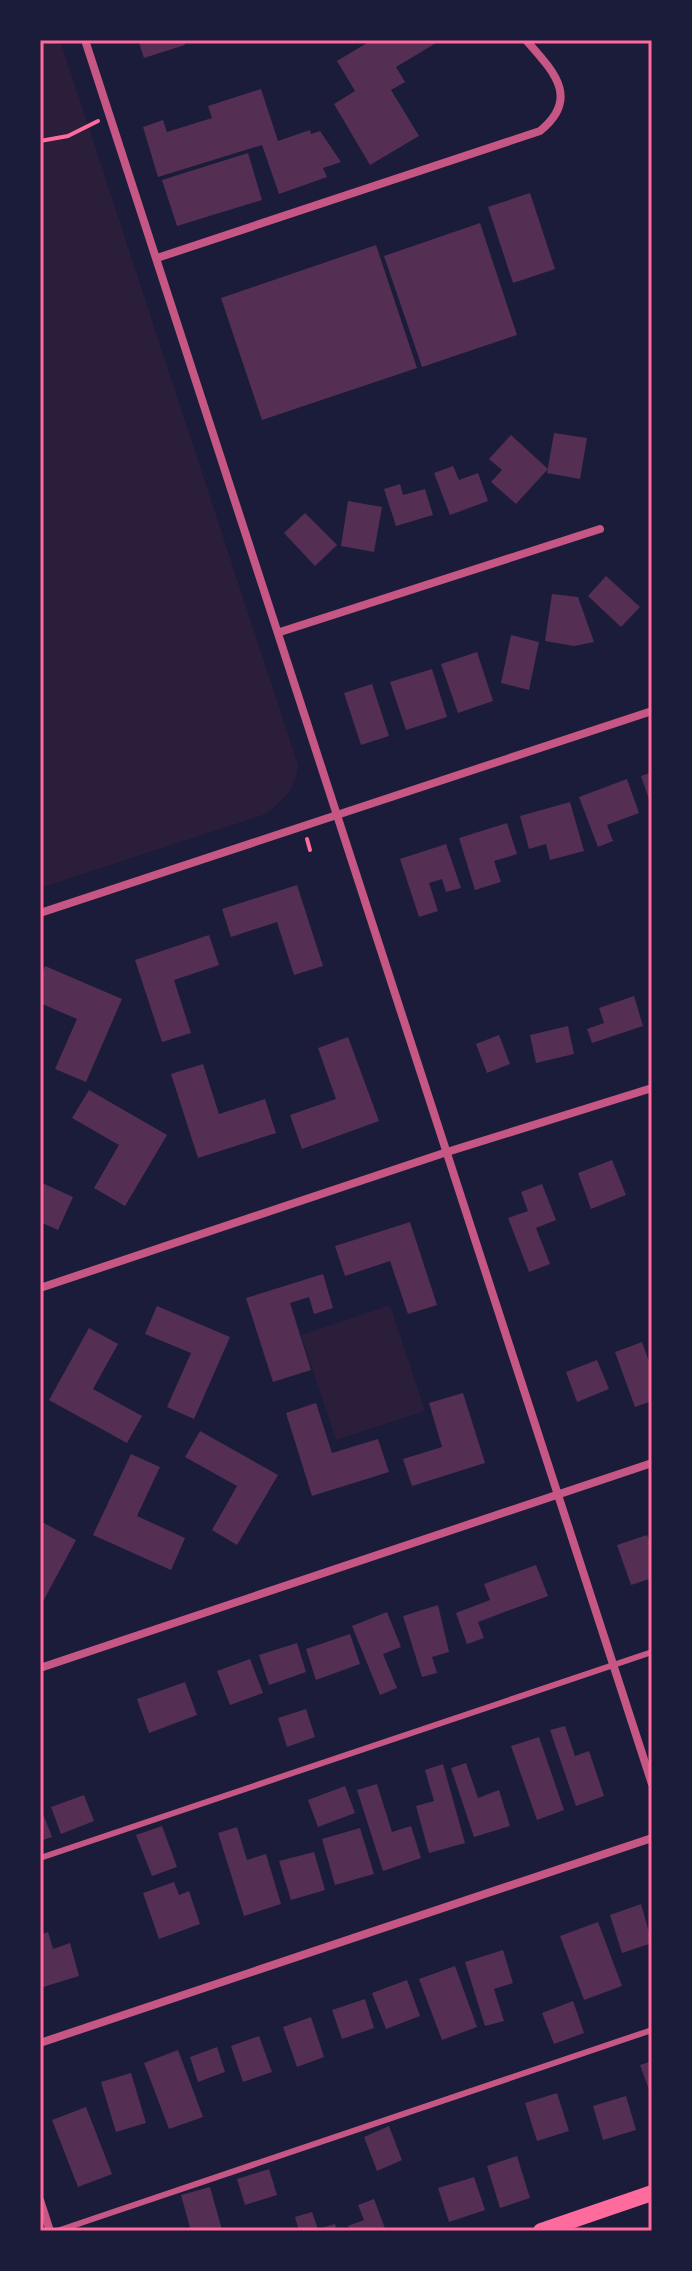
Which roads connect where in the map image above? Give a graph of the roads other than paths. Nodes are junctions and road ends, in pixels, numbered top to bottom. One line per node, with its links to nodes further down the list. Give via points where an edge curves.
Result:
1 (85, 40): 3 (street)
2 (526, 40): 3 (street, via 560,85 562,103 555,119 540,131)
3 (157, 258): 5 (street)
4 (600, 529): 5 (street)
5 (280, 632): 7 (street)
6 (652, 711): 7 (street)
7 (338, 815): 8 (street); 10 (street)
8 (40, 913)
9 (652, 1088): 10 (street)
10 (447, 1152): 11 (street); 13 (street)
11 (40, 1288)
12 (652, 1463): 13 (street)
13 (556, 1493): 15 (street); 16 (street)
14 (652, 1652): 15 (lane)
15 (613, 1665): 17 (street); 19 (lane)
16 (40, 1668)
17 (652, 1784)
18 (652, 1838): 21 (street)
19 (40, 1858)
20 (652, 2030): 25 (lane)
21 (40, 2043)
22 (652, 2193): 26 (main road)
23 (40, 2200): 24 (street)
24 (50, 2231)
25 (57, 2231)
26 (541, 2231)

